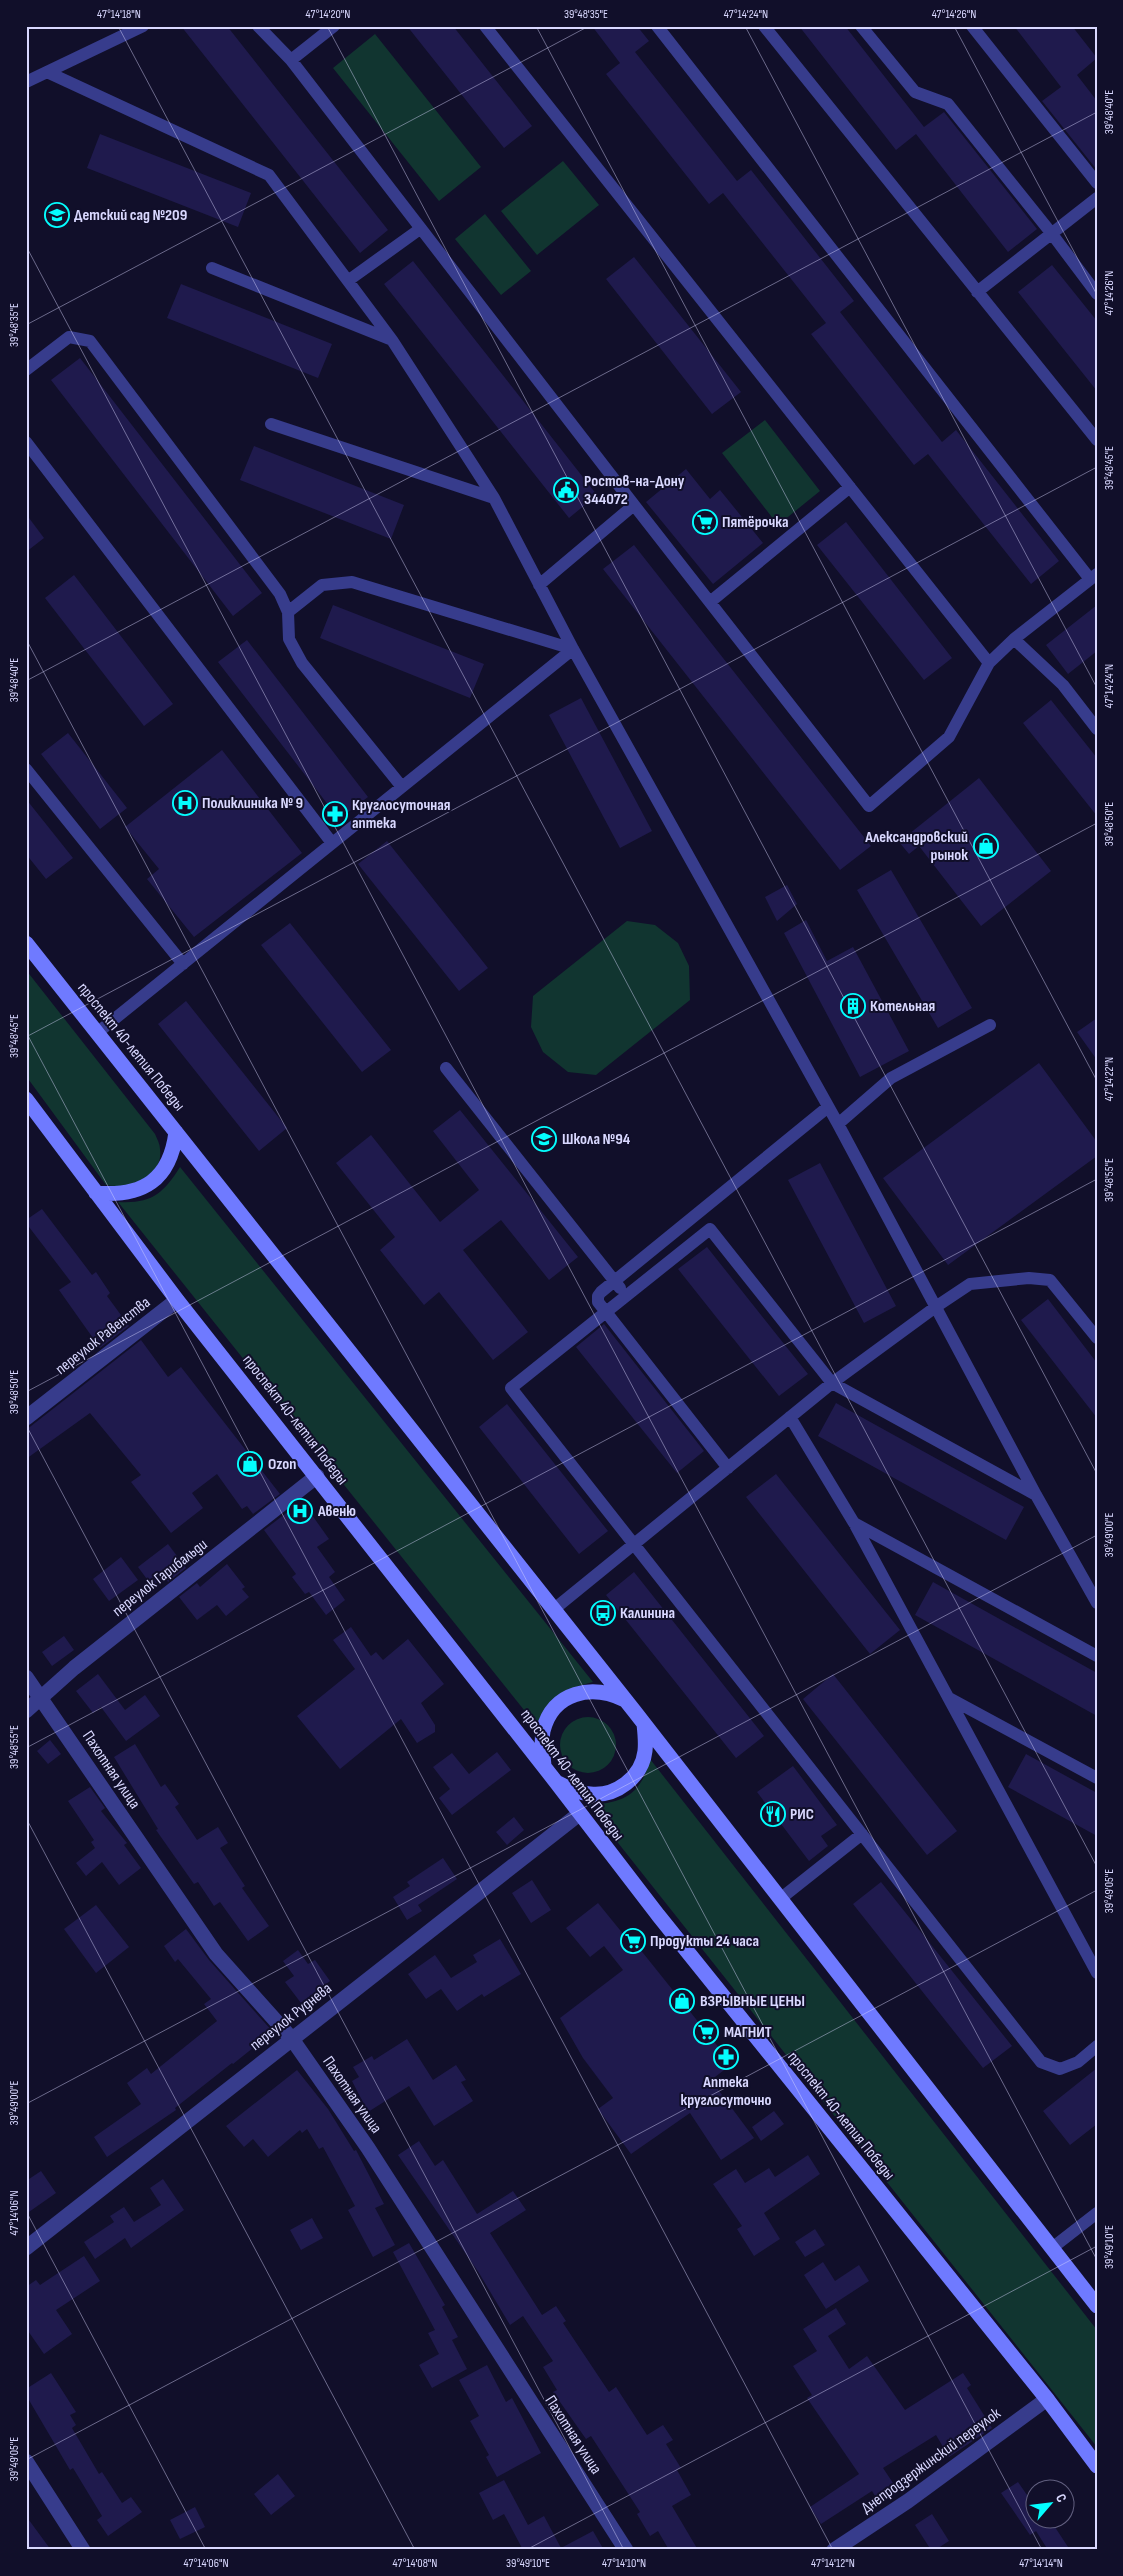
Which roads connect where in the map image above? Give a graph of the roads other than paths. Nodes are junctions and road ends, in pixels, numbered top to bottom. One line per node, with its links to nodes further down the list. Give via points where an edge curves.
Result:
1 (143, 26): 10 (lane)
2 (258, 26): 9 (lane)
3 (334, 26): 9 (lane)
4 (485, 26): 25 (lane)
5 (656, 26): 28 (lane)
6 (861, 26): 15 (lane, via 915,92 948,104)
7 (972, 26): 12 (lane)
8 (765, 27): 18 (lane)
9 (291, 60): 14 (lane)
10 (47, 72): 11 (lane); 17 (lane, via 270,175)
11 (26, 82)
12 (1097, 183)
13 (1097, 198): 15 (lane)
14 (420, 229): 17 (lane); 27 (lane)
15 (1052, 234): 18 (lane); 19 (lane)
16 (212, 268): 20 (lane)
17 (349, 280): 20 (lane)
18 (977, 292): 23 (lane)
19 (1097, 294)
20 (392, 340): 26 (lane)
21 (26, 370): 31 (lane, via 69,338 90,341 280,594)
22 (271, 424): 26 (lane)
23 (1097, 440)
24 (26, 442): 38 (lane)
25 (850, 487): 30 (lane); 34 (lane)
26 (494, 498): 29 (lane)
27 (634, 505): 29 (lane); 30 (lane)
28 (1094, 576): 32 (lane)
29 (539, 584): 33 (lane)
30 (710, 602): 34 (lane, via 870,806 949,738)
31 (288, 612): 33 (lane, via 322,585 352,582); 37 (lane, via 289,639 302,663)
32 (1014, 639): 34 (lane); 35 (lane, via 1063,685)
33 (574, 649): 37 (lane); 45 (lane)
34 (989, 663)
35 (1097, 729)
36 (26, 769): 40 (lane)
37 (402, 787): 38 (lane)
38 (332, 843): 40 (lane)
39 (26, 943): 42 (main road, проспект 40-летия Победы)
40 (183, 964): 42 (lane)
41 (990, 1025): 46 (lane, via 891,1078)
42 (97, 1033): 47 (main road, проспект 40-летия Победы)
43 (446, 1068): 49 (lane)
44 (26, 1099): 48 (main road, проспект 40-летия Победы)
45 (828, 1107): 46 (lane); 49 (lane)
46 (838, 1124): 52 (lane)
47 (176, 1132): 48 (main road, via 169,1159 153,1182 140,1190 126,1193); 64 (main road, проспект 40-летия Победы)
48 (96, 1193): 51 (main road, проспект 40-летия Победы)
49 (615, 1281): 50 (lane); 53 (lane, via 598,1296 598,1302)
50 (626, 1296): 53 (lane); 55 (lane, via 710,1229)
51 (177, 1300): 57 (street, переулок Равенства); 59 (main road, проспект 40-летия Победы)
52 (937, 1306): 54 (lane, via 970,1284 1029,1278 1050,1280); 55 (lane); 60 (lane)
53 (606, 1312): 58 (lane); 62 (lane, via 511,1388)
54 (1097, 1338)
55 (832, 1383): 56 (lane); 60 (lane)
56 (790, 1417): 58 (lane); 61 (lane)
57 (26, 1418)
58 (728, 1468): 62 (lane)
59 (317, 1476): 67 (street, переулок Гарибальди); 72 (main road, проспект 40-летия Победы)
60 (1036, 1494): 63 (lane)
61 (854, 1522): 65 (lane); 68 (lane)
62 (634, 1544): 64 (lane); 76 (lane)
63 (1097, 1603)
64 (553, 1610): 69 (main road, проспект 40-летия Победы)
65 (1097, 1656)
66 (26, 1677): 67 (street, Пахотная улица)
67 (41, 1698): 70 (street, переулок Гарибальди); 79 (street, Пахотная улица, via 216,1954)
68 (948, 1698): 73 (lane); 78 (lane)
69 (626, 1701): 71 (main road, проспект 40-летия Победы); 72 (main road, via 590,1691 561,1702 544,1728)
70 (26, 1711)
71 (644, 1724): 74 (main road, via 643,1760 624,1786 607,1793 588,1794); 77 (main road, проспект 40-летия Победы)
72 (544, 1766): 74 (main road, проспект 40-летия Победы)
73 (1097, 1778)
74 (556, 1782): 75 (main road, проспект 40-летия Победы)
75 (579, 1814): 79 (street, переулок Руднева); 85 (main road, проспект 40-летия Победы)
76 (862, 1834): 77 (lane); 80 (lane, via 1041,2062 1060,2070 1078,2062)
77 (780, 1899): 83 (main road, проспект 40-летия Победы)
78 (1097, 1973)
79 (292, 2039): 82 (street, переулок Руднева); 89 (street, Пахотная улица, via 368,2148)
80 (1097, 2046)
81 (1097, 2213): 83 (lane)
82 (26, 2248)
83 (1052, 2248): 84 (main road, проспект 40-летия Победы)
84 (1097, 2306)
85 (1046, 2399): 87 (main road, проспект 40-летия Победы); 90 (street, Днепродзержинский переулок, via 908,2501)
86 (26, 2461): 88 (street)
87 (1097, 2466)
88 (83, 2550)
89 (626, 2550)
90 (834, 2550)

